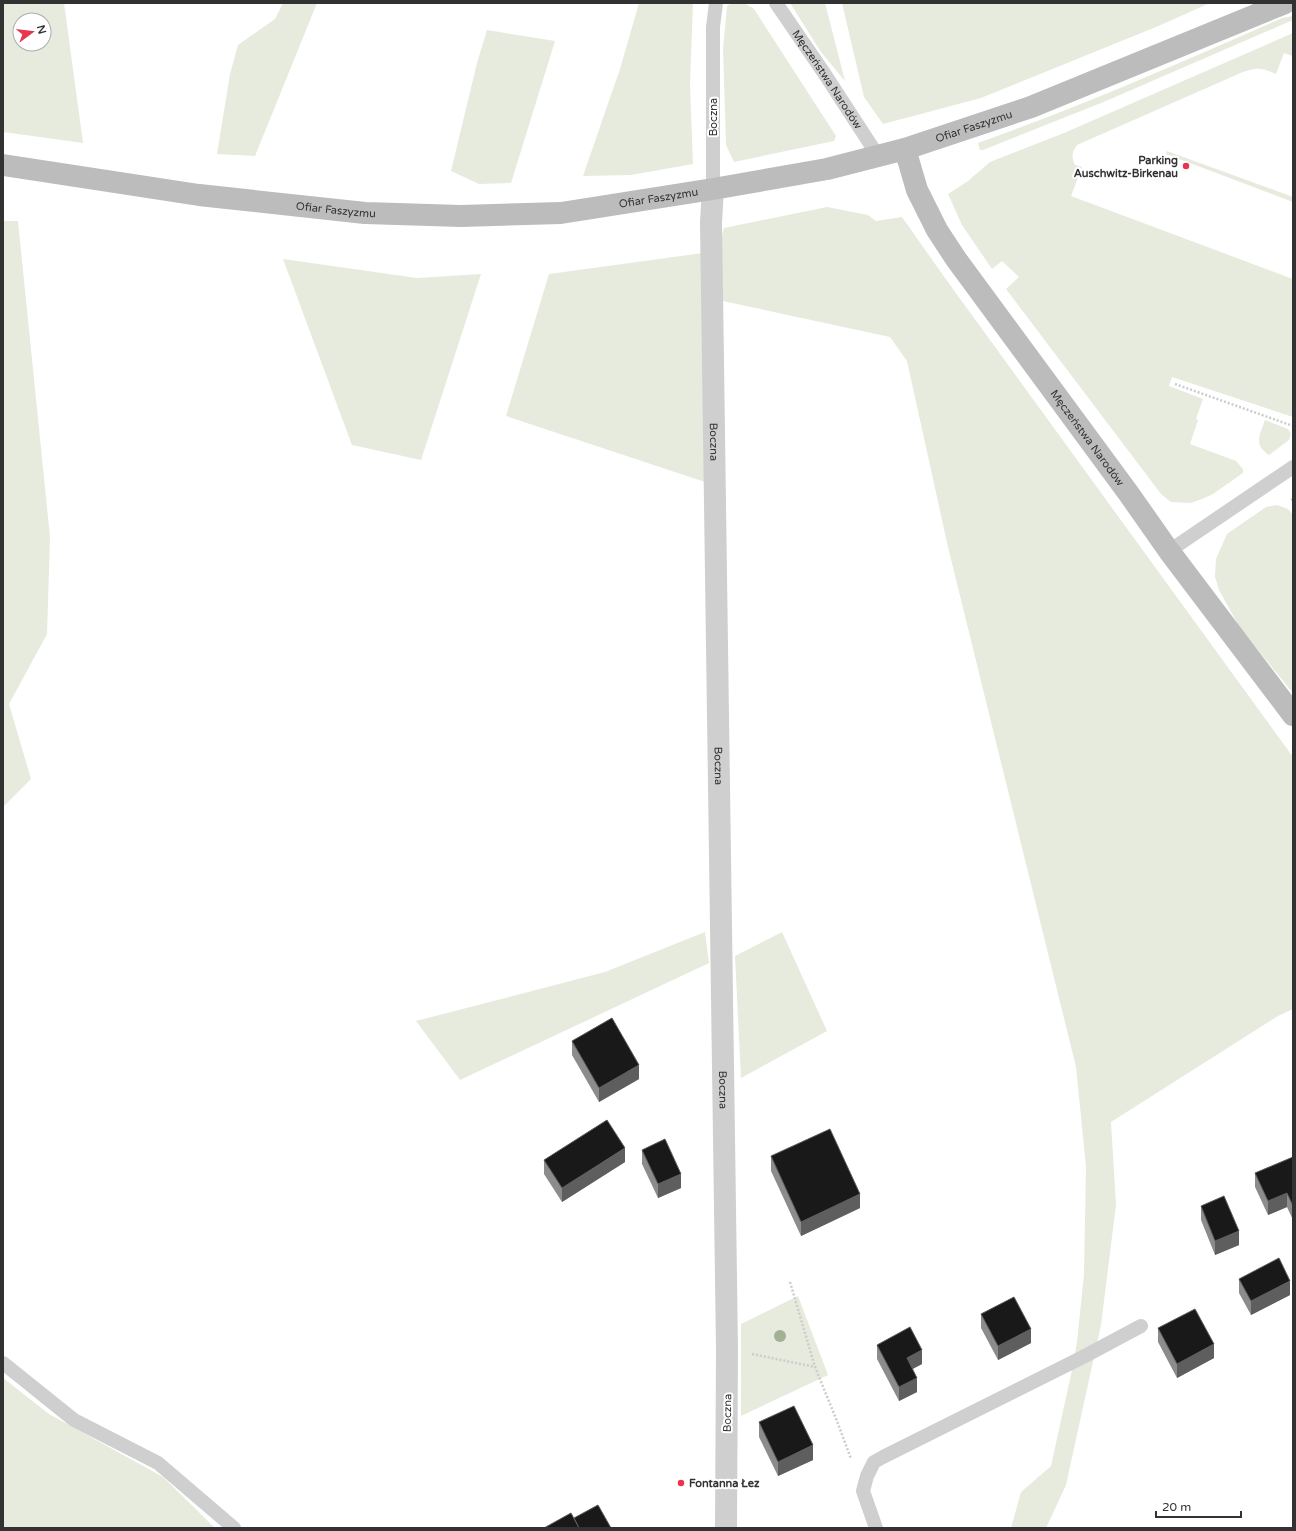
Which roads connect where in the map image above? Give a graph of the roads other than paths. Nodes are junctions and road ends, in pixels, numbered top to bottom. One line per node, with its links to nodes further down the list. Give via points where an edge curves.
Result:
1 (716, 3): 7 (lane, Boczna, via 713,27)
2 (776, 3): 5 (lane, Męczeństwa Narodów)
3 (1285, 3): 4 (street, Ofiar Faszyzmu, via 1031,107)
4 (906, 149): 5 (street, Ofiar Faszyzmu); 9 (street, Męczeństwa Narodów, via 917,190 937,230)
5 (878, 156): 7 (street, Ofiar Faszyzmu, via 827,169)
6 (3, 165): 7 (street, Ofiar Faszyzmu, via 199,195 372,213 461,216 561,213)
7 (713, 190): 14 (street, Boczna, via 711,222 727,1350)
8 (1293, 467): 9 (lane)
9 (1169, 552): 10 (street, Męczeństwa Narodów)
10 (1293, 715)
11 (1141, 1326): 15 (lane, via 874,1462 863,1492)
12 (3, 1362): 13 (lane, via 74,1420 158,1463)
13 (234, 1528)
14 (726, 1528)
15 (876, 1528)

